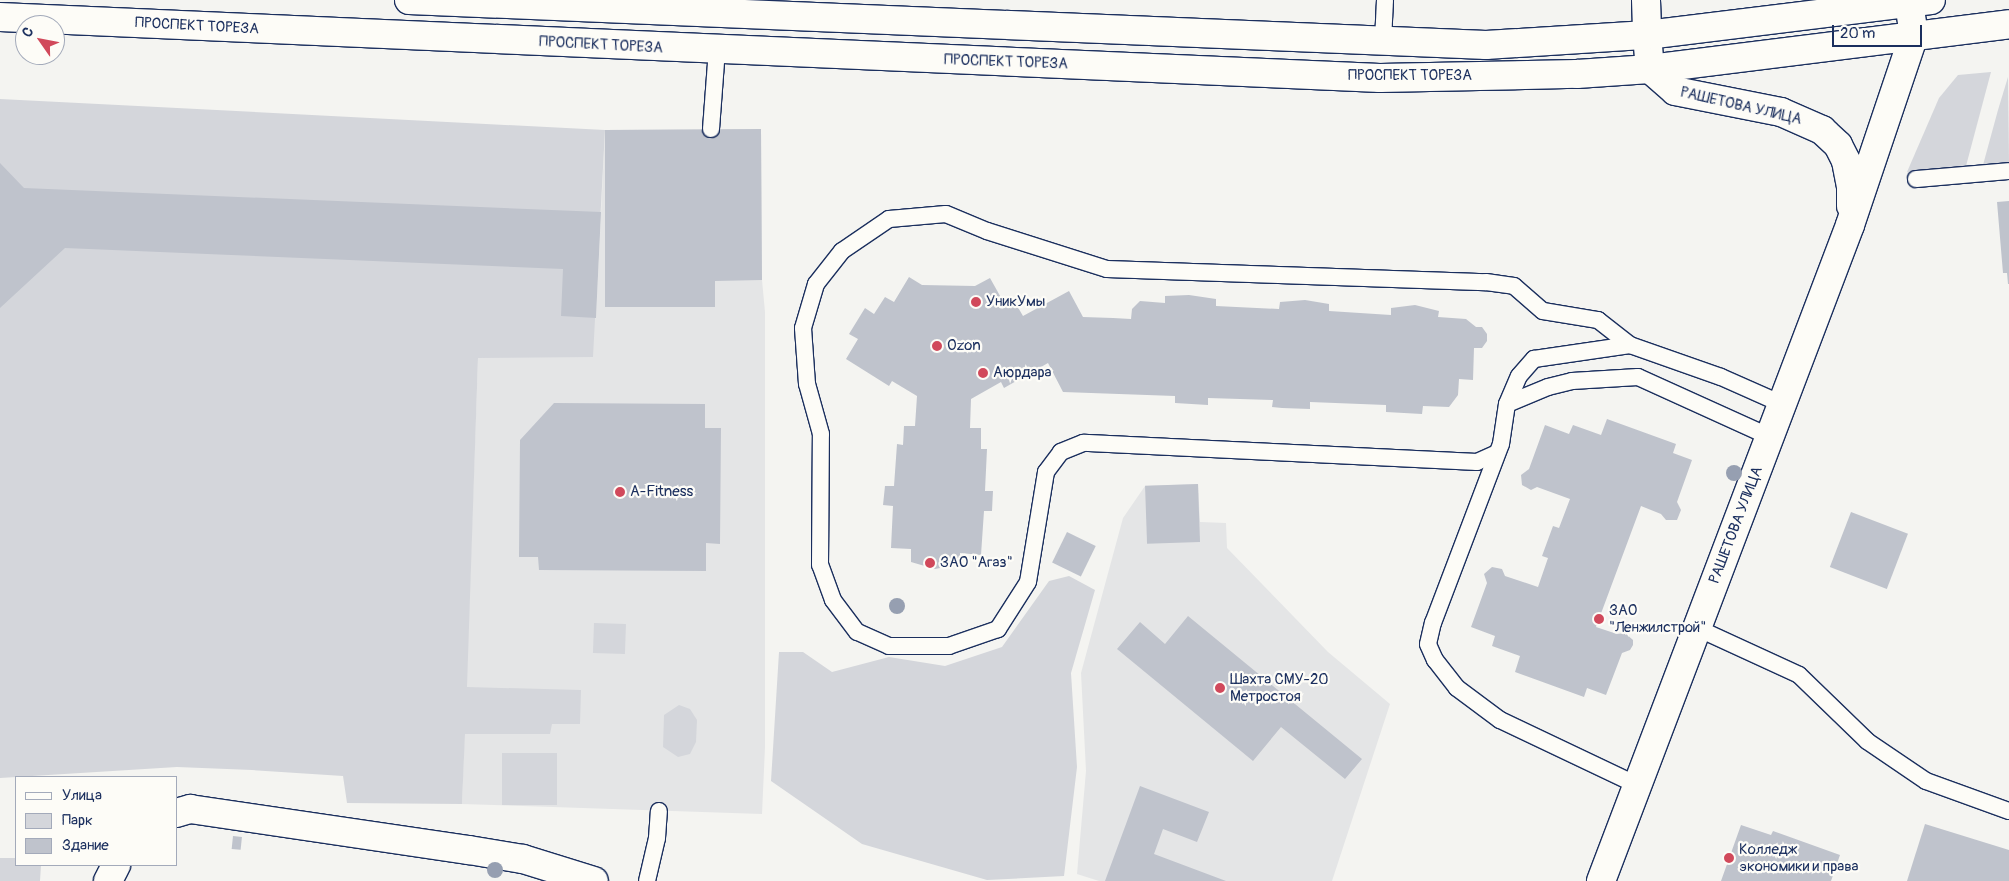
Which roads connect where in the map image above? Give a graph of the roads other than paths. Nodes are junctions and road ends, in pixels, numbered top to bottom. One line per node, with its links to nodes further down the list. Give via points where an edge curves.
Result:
1 (409, 0): 5 (main road)
2 (1385, 0): 10 (lane)
3 (1646, 0): 8 (main road)
4 (1920, 1): 8 (main road); 9 (main road, РАШЕТОВА УЛИЦА)
5 (575, 4): 10 (main road)
6 (0, 17): 11 (main road, ПРОСПЕКТ ТОРЕЗА)
7 (2009, 24): 9 (main road, ПРОСПЕКТ ТОРЕЗА)
8 (1647, 35): 10 (main road, via 1486,45); 12 (main road)
9 (1914, 35): 12 (main road, ПРОСПЕКТ ТОРЕЗА); 16 (main road, РАШЕТОВА УЛИЦА)
10 (1382, 41)
11 (717, 50): 12 (main road, ПРОСПЕКТ ТОРЕЗА, via 1380,78 1577,74); 13 (lane)
12 (1650, 69): 16 (main road, РАШЕТОВА УЛИЦА, via 1675,91 1781,112 1822,130 1838,145 1846,161 1851,186)
13 (711, 129)
14 (2009, 171): 15 (lane)
15 (1916, 179)
16 (1850, 225): 19 (main road, РАШЕТОВА УЛИЦА)
17 (1630, 345): 18 (lane, via 1534,359 1519,376); 19 (lane, via 1721,377); 21 (lane, via 1598,320 1543,310 1514,286 1486,282 1107,270 946,214 889,219 842,251 816,284 803,328 807,384 821,434 820,565 833,600 857,632 889,646 949,646 998,629 1028,582 1046,472 1061,452 1083,443 1477,462)
18 (1508, 404): 20 (lane, via 1572,381 1638,378); 21 (lane)
19 (1782, 404): 20 (main road, РАШЕТОВА УЛИЦА)
20 (1770, 437): 22 (main road, РАШЕТОВА УЛИЦА)
21 (1497, 453): 23 (lane, via 1428,644 1435,660 1457,688 1500,720)
22 (1697, 628): 23 (main road, РАШЕТОВА УЛИЦА); 25 (lane, via 1798,675 1867,741 1926,780)
23 (1637, 785): 31 (main road, РАШЕТОВА УЛИЦА)
24 (659, 811): 30 (lane, via 657,838)
25 (2009, 811)
26 (178, 812): 29 (main road, via 190,809 469,850 523,860)
27 (116, 866): 28 (main road)
28 (108, 881)
29 (594, 881)
30 (647, 881)
31 (1601, 881)

